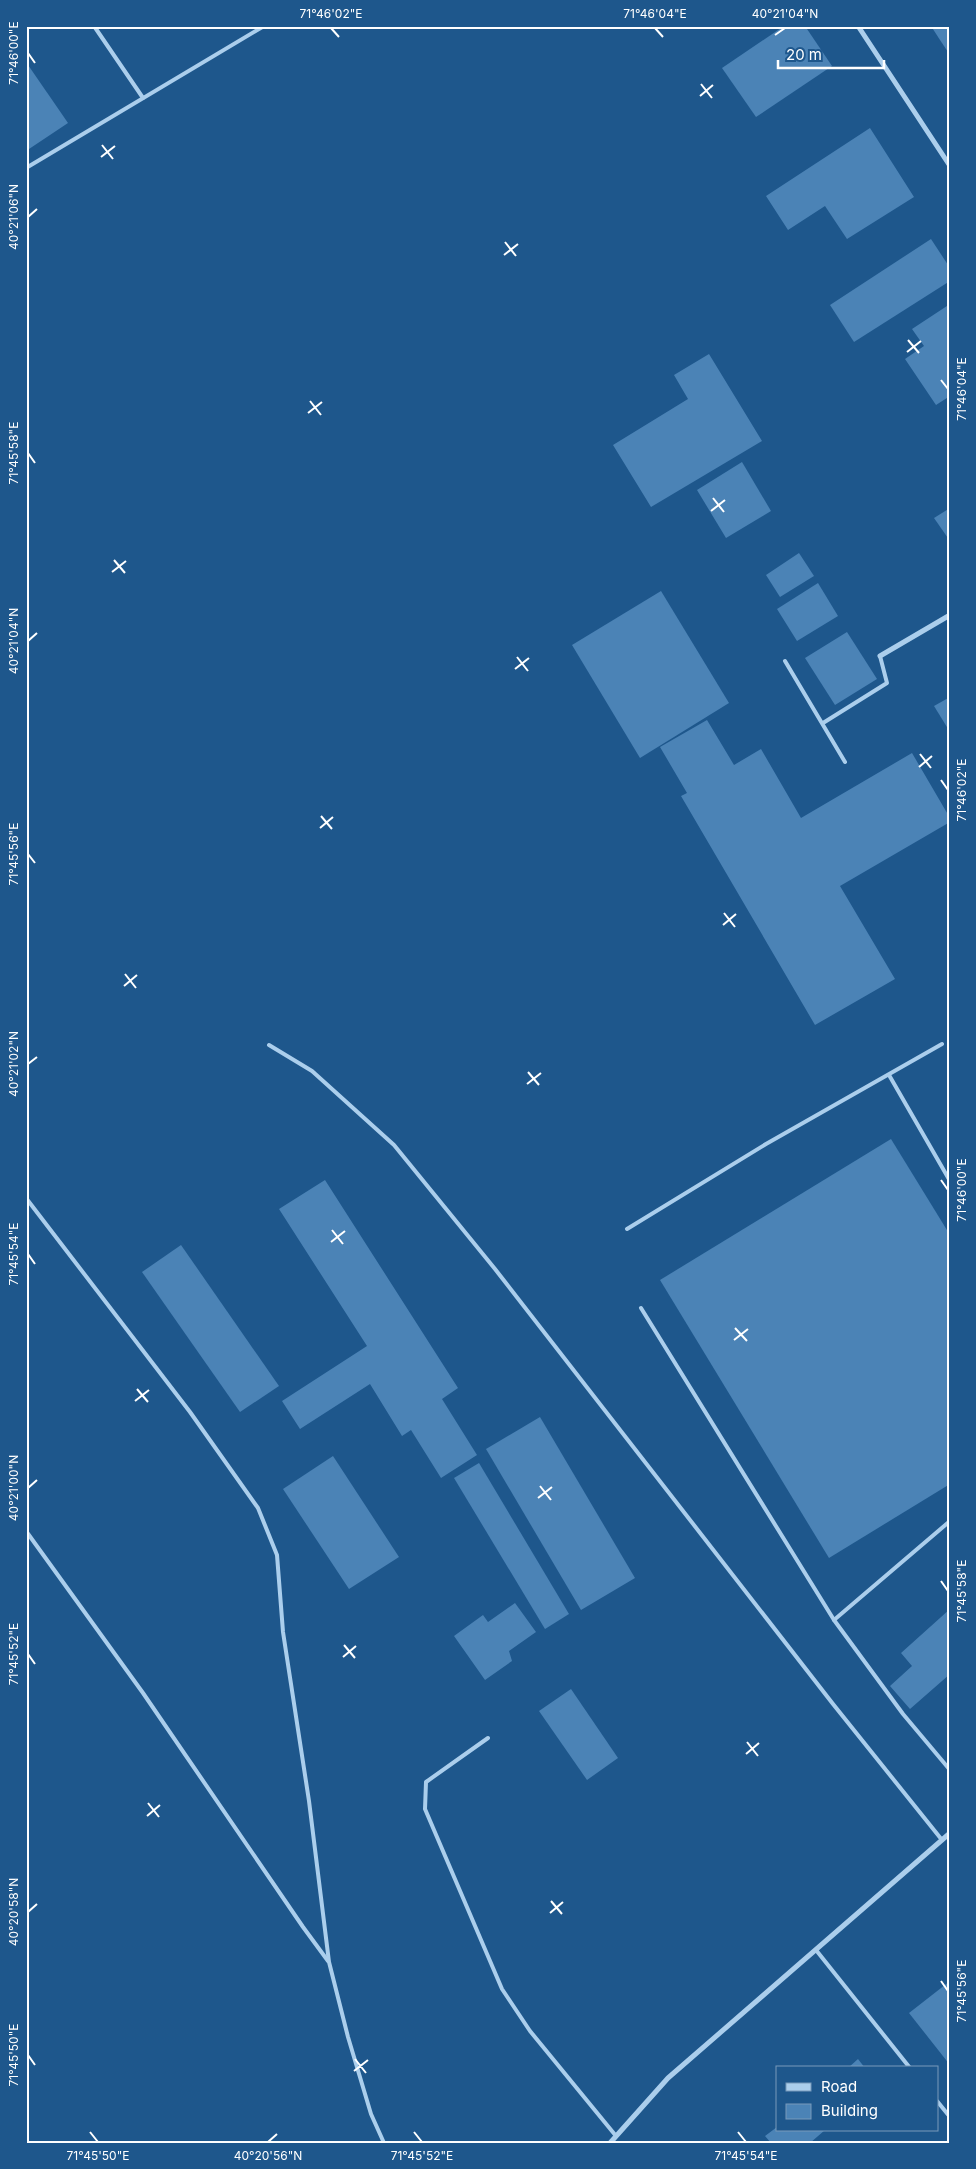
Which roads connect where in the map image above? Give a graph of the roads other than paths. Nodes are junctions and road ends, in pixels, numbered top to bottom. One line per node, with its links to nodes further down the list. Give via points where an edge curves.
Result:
1 (94, 26): 4 (lane)
2 (264, 26): 4 (lane)
3 (858, 26): 5 (street)
4 (143, 98): 6 (lane)
5 (950, 166)
6 (26, 168)
7 (950, 615): 8 (street)
8 (880, 656): 10 (lane, via 887,683)
9 (785, 661): 10 (lane)
10 (823, 723): 11 (lane)
11 (845, 762)
12 (269, 1044): 25 (lane, via 312,1071 394,1145 495,1269)
13 (942, 1044): 14 (lane)
14 (888, 1075): 15 (lane); 17 (lane, via 766,1144)
15 (950, 1181)
16 (26, 1198): 27 (lane, via 190,1412 258,1508 277,1555 283,1632)
17 (627, 1229)
18 (641, 1308): 21 (lane)
19 (950, 1521): 21 (lane)
20 (26, 1531): 27 (lane, via 143,1693)
21 (834, 1620): 23 (lane, via 903,1714)
22 (488, 1738): 31 (lane, via 426,1782 425,1809 502,1990 530,2031)
23 (950, 1770)
24 (950, 1833): 25 (street)
25 (942, 1840): 26 (street)
26 (816, 1950): 28 (lane); 31 (street, via 668,2078)
27 (329, 1962): 32 (lane, via 370,2114)
28 (908, 2066)
29 (938, 2102): 30 (lane)
30 (950, 2117)
31 (616, 2136): 33 (street)
32 (384, 2143)
33 (610, 2143)

